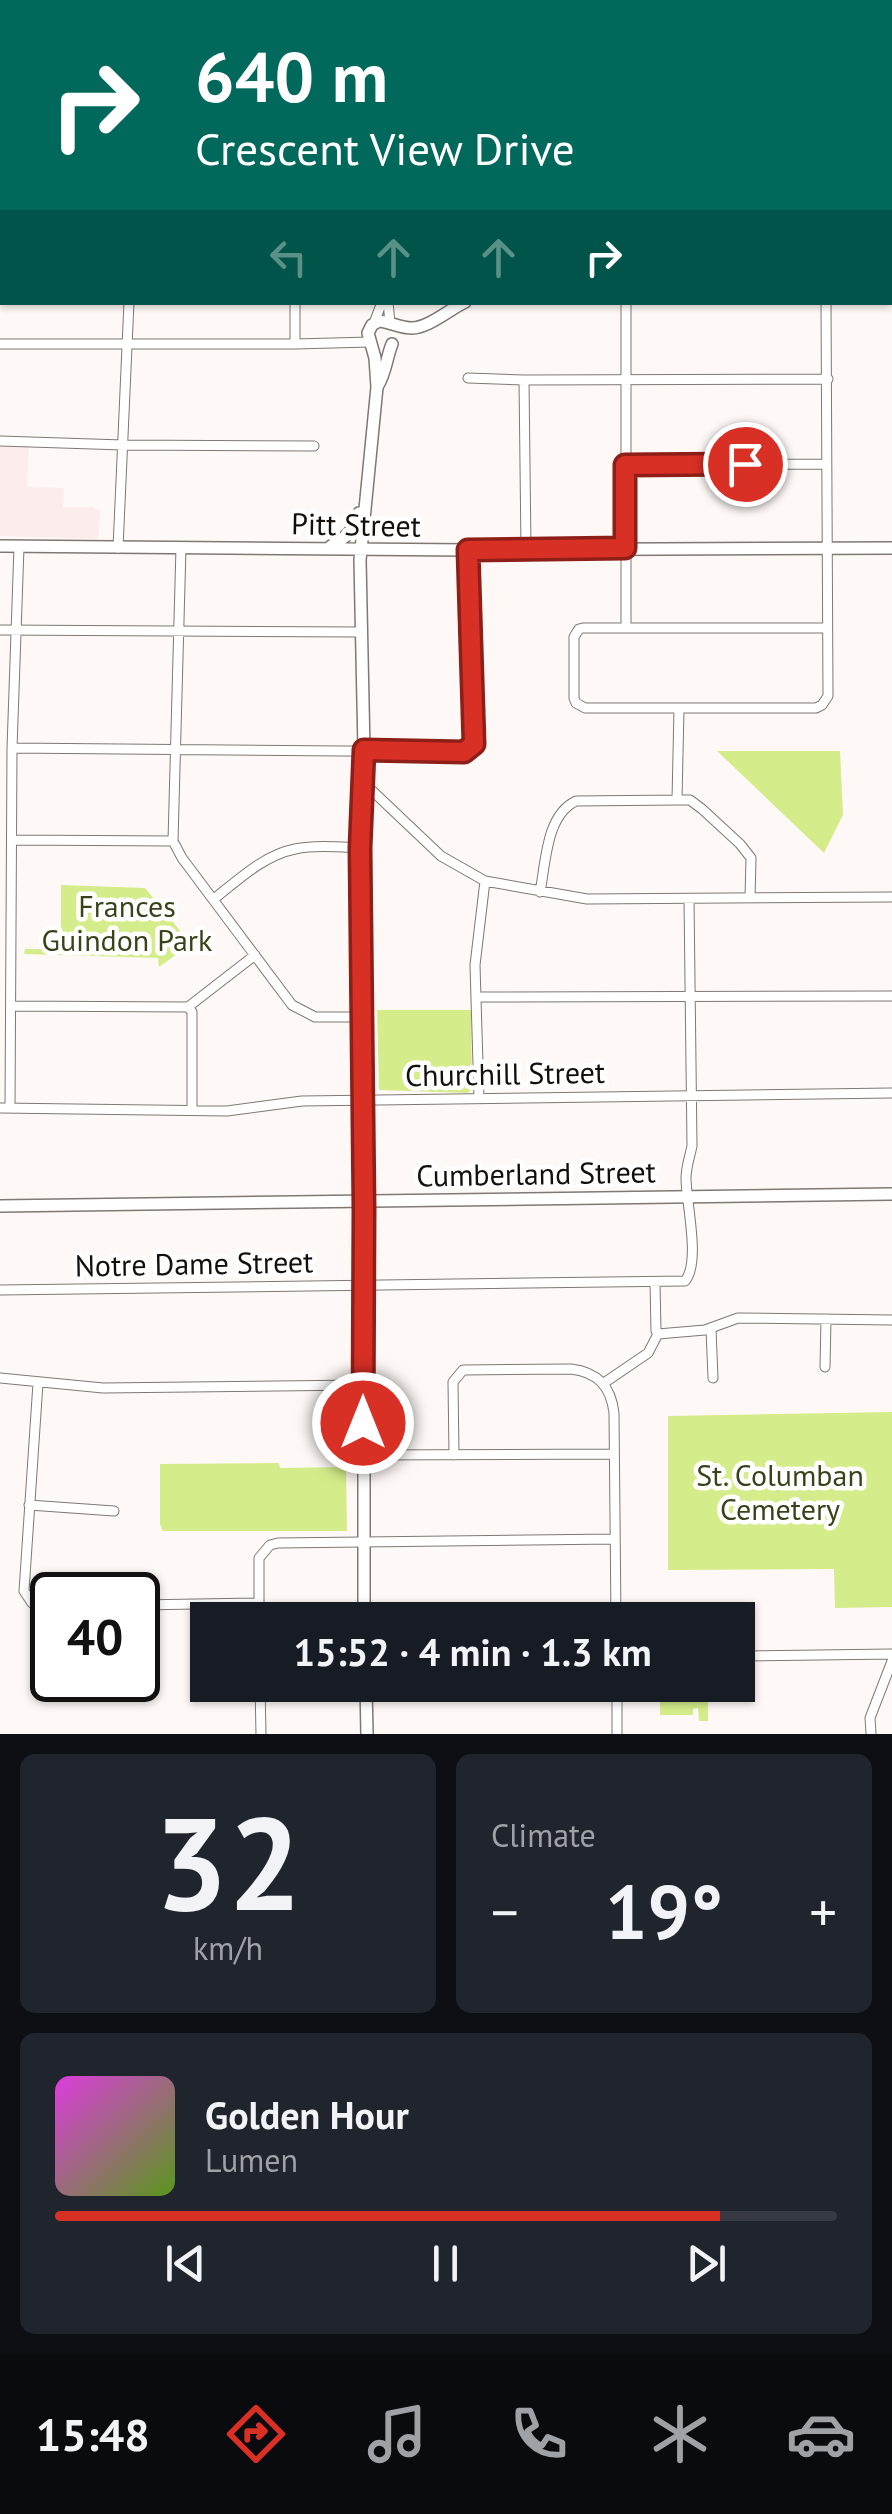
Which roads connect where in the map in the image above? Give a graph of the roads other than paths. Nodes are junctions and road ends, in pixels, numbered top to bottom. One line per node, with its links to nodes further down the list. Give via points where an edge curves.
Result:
1 (129, 305): 11 (street)
2 (295, 305): 12 (street)
3 (461, 305): 6 (street, via 415,328)
4 (626, 305): 15 (street)
5 (826, 305): 16 (street)
6 (388, 313): 7 (street); 13 (street, via 396,333)
7 (372, 325): 8 (street); 9 (street)
8 (351, 342): 9 (street); 12 (street)
9 (371, 343): 13 (street); 18 (street)
10 (0, 344): 11 (street)
11 (128, 344): 12 (street); 20 (street)
12 (295, 344)
13 (392, 344): 18 (street)
14 (468, 378): 17 (street)
15 (625, 379): 16 (street); 17 (street); 23 (street)
16 (828, 379): 22 (street)
17 (524, 380): 32 (street)
18 (378, 387): 24 (street)
19 (0, 441): 20 (street)
20 (123, 445): 21 (street); 27 (street)
21 (314, 446)
22 (826, 464): 23 (street); 33 (street)
23 (625, 465): 30 (street)
24 (365, 494): 29 (street, via 355,527); 34 (street)
25 (0, 546): 26 (street, Pitt Street)
26 (19, 547): 27 (street, Pitt Street); 39 (street)
27 (118, 548): 28 (street, Pitt Street)
28 (180, 548): 29 (street, Pitt Street); 40 (street)
29 (328, 548): 34 (street, Pitt Street)
30 (625, 548): 32 (street, Pitt Street); 33 (street, Pitt Street); 36 (street)
31 (892, 548): 33 (street, Pitt Street)
32 (526, 549): 35 (street, Pitt Street)
33 (828, 549): 37 (street)
34 (361, 550): 35 (street, Pitt Street); 41 (street)
35 (468, 550): 45 (street, via 474,744 464,752)
36 (626, 627): 37 (street); 42 (street, via 575,633 576,703)
37 (827, 628): 42 (street, via 828,696 822,705)
38 (0, 630): 39 (street)
39 (18, 631): 40 (street); 43 (street)
40 (179, 632): 41 (street); 44 (street)
41 (362, 632): 45 (street)
42 (678, 710): 47 (street)
43 (12, 748): 44 (street); 48 (street)
44 (174, 749): 45 (street); 49 (street)
45 (364, 750): 46 (street)
46 (363, 782): 50 (street); 51 (street, via 441,856)
47 (677, 800): 52 (street, via 565,806 554,824); 54 (street, via 702,809 751,858)
48 (12, 840): 49 (street); 61 (street)
49 (174, 841): 56 (street)
50 (360, 848): 56 (street, via 283,852); 63 (street)
51 (485, 882): 52 (street); 60 (street)
52 (540, 892): 55 (street)
53 (892, 897): 54 (street)
54 (750, 898): 55 (street)
55 (689, 899): 58 (street)
56 (214, 900): 57 (street)
57 (255, 954): 62 (street); 63 (street, via 292,1005 315,1017)
58 (691, 995): 59 (street); 60 (street); 65 (street)
59 (892, 996)
60 (477, 997): 66 (street)
61 (11, 1006): 62 (street); 68 (street)
62 (188, 1008): 69 (street)
63 (362, 1016): 67 (street)
64 (892, 1093): 65 (street, Churchill Street)
65 (692, 1096): 66 (street, Churchill Street); 71 (street)
66 (480, 1098): 67 (street, Churchill Street)
67 (362, 1100): 69 (street, Churchill Street); 72 (street)
68 (5, 1108): 69 (street, Churchill Street)
69 (192, 1110)
70 (892, 1194): 71 (street, Cumberland Street)
71 (688, 1196): 72 (street, Cumberland Street); 74 (street, Notre Dame Street, via 692,1271 688,1280)
72 (364, 1202): 73 (street, Cumberland Street); 75 (street)
73 (0, 1206)
74 (655, 1283): 75 (street, Notre Dame Street); 80 (street)
75 (364, 1285): 76 (street, Notre Dame Street); 86 (street)
76 (0, 1290)
77 (826, 1319): 78 (street); 79 (street, via 738,1318); 81 (street)
78 (892, 1320)
79 (711, 1328): 80 (street); 83 (street)
80 (658, 1334): 85 (street, via 648,1353)
81 (824, 1367)
82 (0, 1378): 84 (street)
83 (713, 1378)
84 (38, 1383): 86 (street); 90 (street)
85 (604, 1384): 87 (street, via 613,1407); 89 (street, via 571,1368 463,1370 453,1382)
86 (363, 1385): 88 (street)
87 (614, 1454): 89 (street); 92 (street)
88 (363, 1455): 89 (street); 93 (street)
89 (454, 1456)
90 (30, 1506): 91 (street); 94 (street, via 24,1590)
91 (114, 1511)
92 (614, 1539): 93 (street); 97 (street)
93 (364, 1541): 95 (street, via 270,1545 258,1562); 96 (street)
94 (30, 1600)
95 (259, 1602)
96 (364, 1602)
97 (616, 1602)
98 (190, 1604): 99 (street)
99 (160, 1605)
100 (755, 1656): 101 (street)
101 (892, 1658): 106 (street)
102 (260, 1702): 107 (street)
103 (366, 1702): 105 (street)
104 (616, 1702): 108 (street)
105 (367, 1731)
106 (871, 1732)
107 (261, 1734)
108 (617, 1734)

